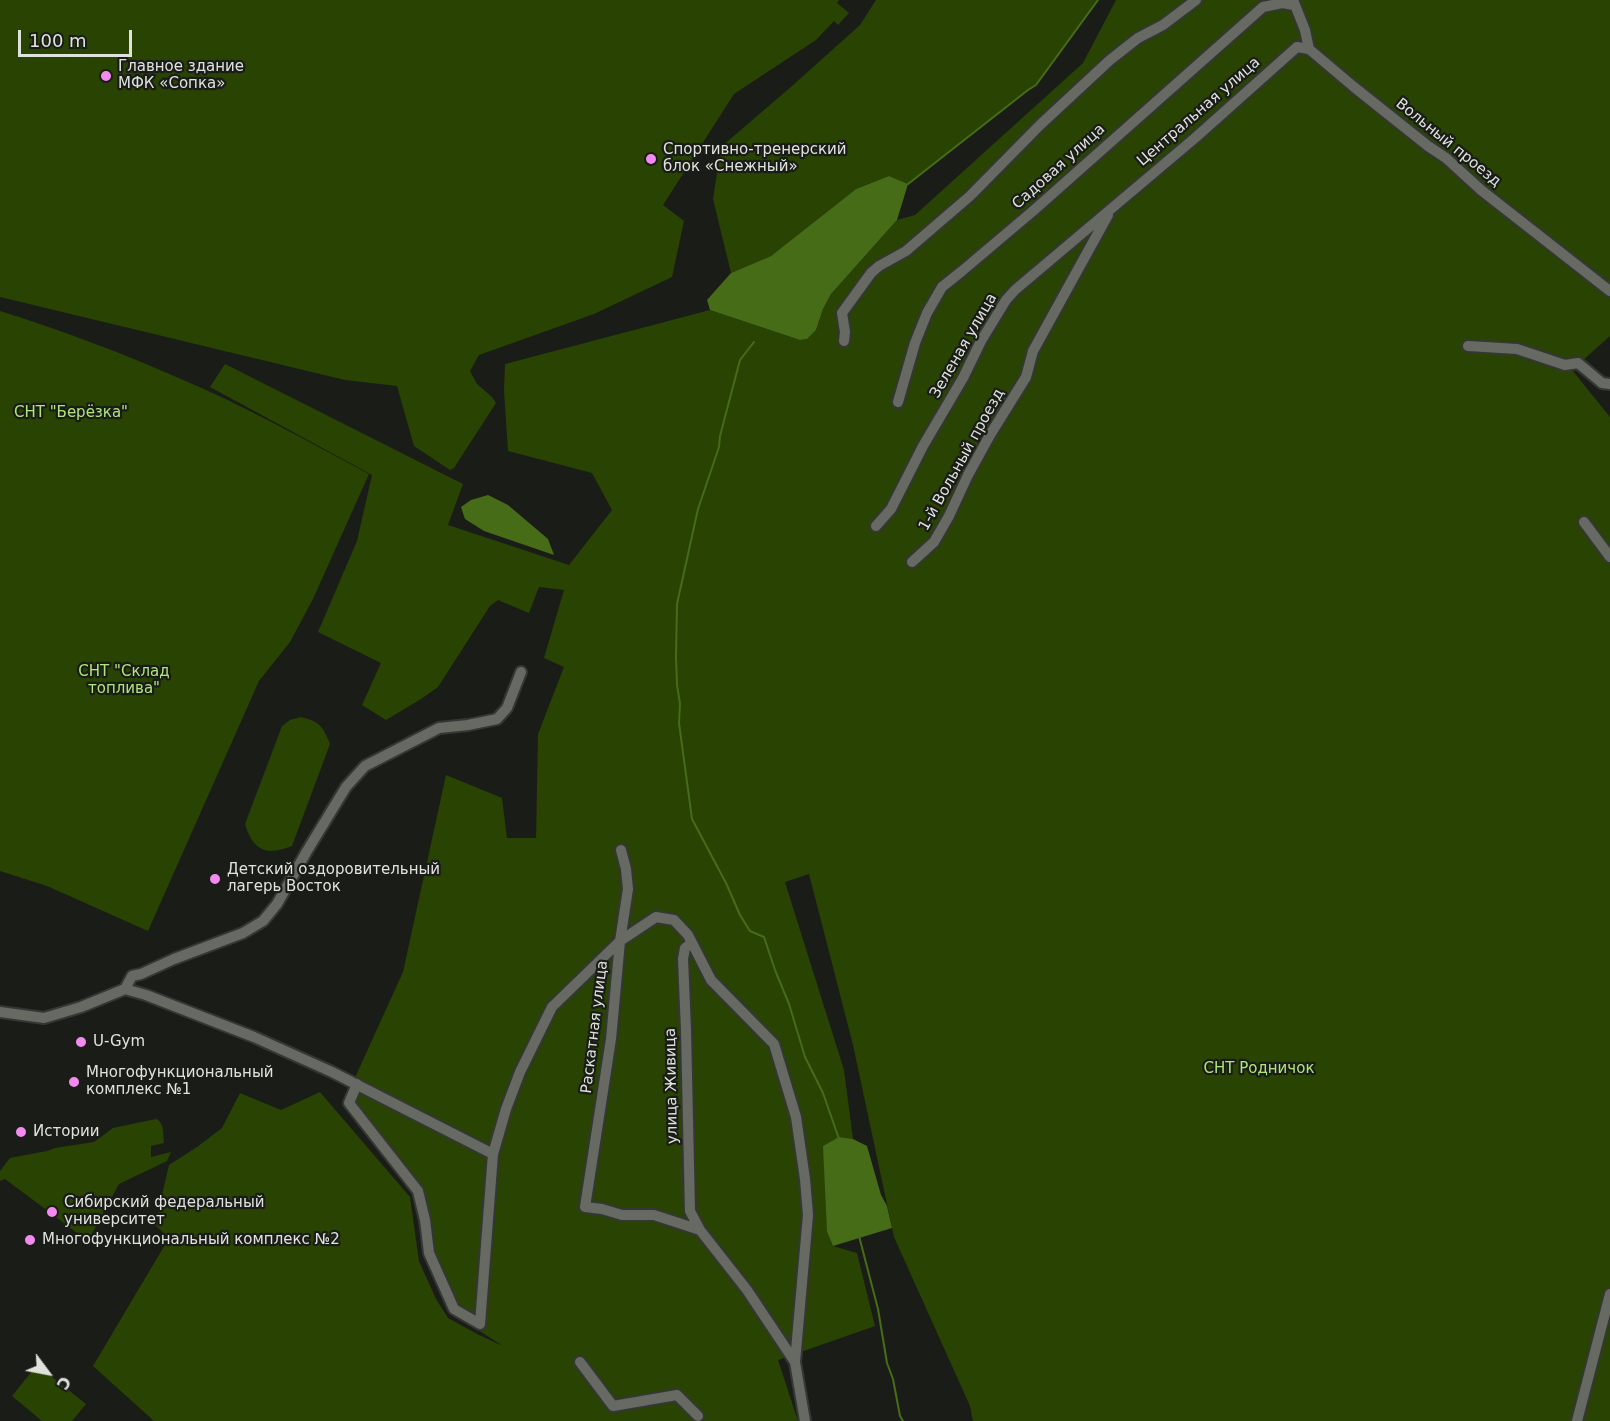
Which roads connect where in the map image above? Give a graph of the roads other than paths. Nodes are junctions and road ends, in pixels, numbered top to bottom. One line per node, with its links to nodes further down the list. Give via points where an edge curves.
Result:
1 (1196, 0): 6 (street, via 1110,60 970,196 906,251 871,273 842,313)
2 (1294, 2): 3 (street); 9 (street, Садовая улица, via 1263,7 942,287 915,343)
3 (1309, 49): 4 (street, Центральная улица, via 1297,47); 5 (street, Вольный проезд)
4 (1112, 208): 11 (street, Зеленая улица, via 1005,300 891,509); 13 (street, 1-й Вольный проезд, via 1033,351 1026,377 968,475 950,516 934,542)
5 (1610, 291)
6 (844, 341)
7 (1468, 346): 8 (street, via 1517,349 1565,365 1578,363 1602,383)
8 (1610, 384)
9 (898, 402)
10 (1584, 522): 12 (street)
11 (876, 526)
12 (1610, 557)
13 (912, 562)
14 (521, 672): 18 (street, via 507,708 497,719 439,728 365,766 346,787 263,921 243,933 132,976)
15 (621, 850): 16 (street, Раскатная улица, via 628,889)
16 (620, 941): 17 (street, via 657,917 674,920); 21 (street, via 552,1007 520,1072); 22 (street, Раскатная улица, via 585,1207 622,1215 654,1215)
17 (692, 943): 22 (street, улица Живица, via 685,948 683,959 690,1211); 25 (street, via 711,980 774,1044 796,1117 808,1215)
18 (125, 988): 19 (street, via 44,1018); 20 (street, via 254,1037)
19 (2, 1014)
20 (357, 1084): 21 (street); 21 (street, via 349,1103 418,1191 429,1253 454,1309 480,1324)
21 (493, 1154)
22 (700, 1230): 25 (street, улица Живица, via 747,1290)
23 (1610, 1294): 28 (street)
24 (580, 1362): 26 (street, via 613,1406 677,1395)
25 (795, 1362): 27 (street)
26 (698, 1416)
27 (805, 1421)
28 (1577, 1421)

